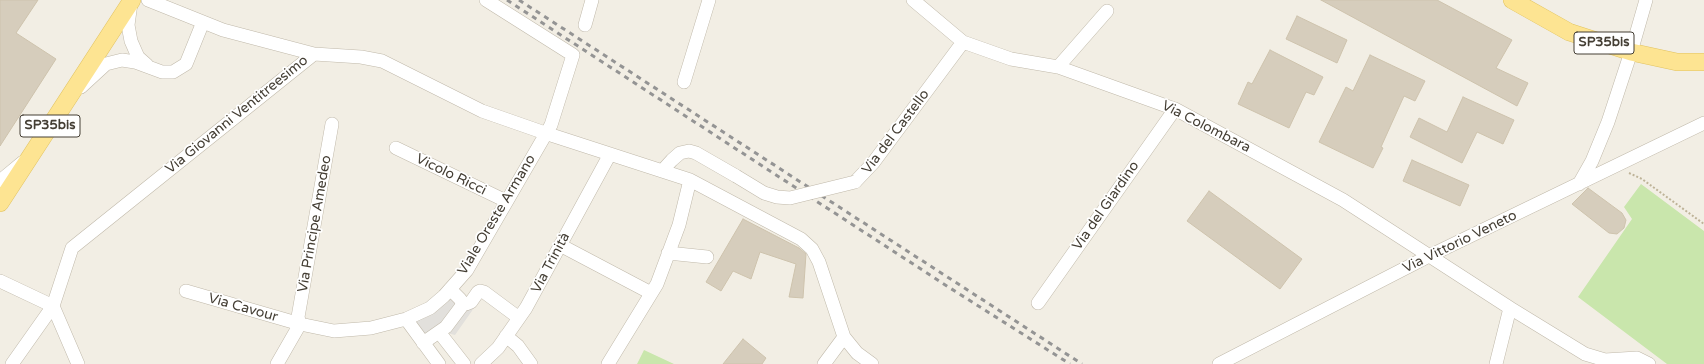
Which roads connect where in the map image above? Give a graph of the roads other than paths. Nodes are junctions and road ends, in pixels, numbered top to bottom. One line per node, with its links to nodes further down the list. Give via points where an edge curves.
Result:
1 (486, 0): 22 (street, Viale Oreste Armano, via 574,56 551,125)
2 (592, 0): 10 (street)
3 (708, 0): 17 (street)
4 (913, 0): 11 (street)
5 (1512, 0): 12 (main road, SP35bis, via 1569,32)
6 (1646, 0): 12 (street)
7 (137, 1): 9 (street); 15 (street, via 128,25 138,57); 18 (main road, SP35bis)
8 (1107, 11): 16 (street)
9 (203, 22): 13 (street, via 223,30); 15 (street, via 186,64 173,72 162,72)
10 (585, 25)
11 (963, 42): 16 (street, Via Colombara, via 1011,59); 26 (street, Via del Castello, bridge, via 873,163 855,182 790,198 777,197 764,193 696,152 689,151 680,153)
12 (1631, 52): 14 (main road, SP35bis, via 1677,62); 29 (street, via 1598,147)
13 (314, 54): 22 (street, Via Giovanni Ventitreesimo, via 382,61 482,111); 42 (street, Via Giovanni Ventitreesimo, via 72,248)
14 (1704, 62)
15 (148, 66): 18 (street, via 122,60 106,64)
16 (1058, 68): 19 (street, Via Colombara)
17 (684, 82)
18 (70, 97): 25 (main road, SP35bis)
19 (1175, 109): 34 (street, Via Colombara, via 1343,200); 41 (street, Via del Giardino)
20 (1704, 123): 29 (street, Via Vittorio Veneto)
21 (332, 124): 46 (street, Via Principe Amedeo, via 298,317)
22 (545, 133): 24 (street, Via Giovanni Ventitreesimo); 30 (street, Viale Oreste Armano)
23 (396, 148): 30 (street, Vicolo Ricci)
24 (610, 154): 26 (street, Via Giovanni Ventitreesimo); 32 (street, Via Trinità)
25 (30, 156): 28 (street); 31 (main road, SP35bis)
26 (662, 171): 27 (street, Via Giovanni Ventitreesimo)
27 (690, 180): 33 (street, via 679,225); 49 (street, Via Giovanni Ventitreesimo, via 801,239 812,249 819,262)
28 (0, 181)
29 (1578, 184): 34 (street, Via Vittorio Veneto)
30 (506, 202): 37 (street, Viale Oreste Armano, via 467,270)
31 (0, 203)
32 (560, 245): 39 (street); 44 (street, Via Trinità)
33 (668, 253): 35 (street); 39 (street, via 657,284)
34 (1429, 256): 43 (street, Via Colombara); 61 (street, Via Vittorio Veneto)
35 (707, 257)
36 (0, 281): 42 (street)
37 (450, 289): 40 (street); 45 (street, Viale Oreste Armano, via 430,308)
38 (186, 291): 46 (street, Via Cavour)
39 (651, 293): 58 (street)
40 (462, 302): 44 (street, via 471,302 478,292 484,292); 47 (street, via 451,321)
41 (1038, 303)
42 (53, 306): 51 (street, Via Giovanni Ventitreesimo); 52 (street)
43 (1510, 308): 62 (street); 63 (street, Via Colombara, via 1585,354 1605,360 1637,358)
44 (519, 318): 48 (street, Via Trinità)
45 (406, 319): 46 (street, Viale Oreste Armano, via 371,328 334,331); 50 (street)
46 (300, 324): 53 (street)
47 (439, 332): 50 (street); 55 (street)
48 (506, 336): 56 (street, Via Trinità); 57 (street, via 518,346)
49 (844, 337): 59 (street); 60 (street, via 857,353)
50 (423, 343): 54 (street)
51 (12, 364)
52 (78, 364)
53 (277, 364)
54 (439, 364)
55 (464, 364)
56 (482, 364)
57 (531, 364)
58 (608, 364)
59 (824, 364)
60 (872, 364)
61 (1219, 364)
62 (1496, 364)
63 (1649, 364)

